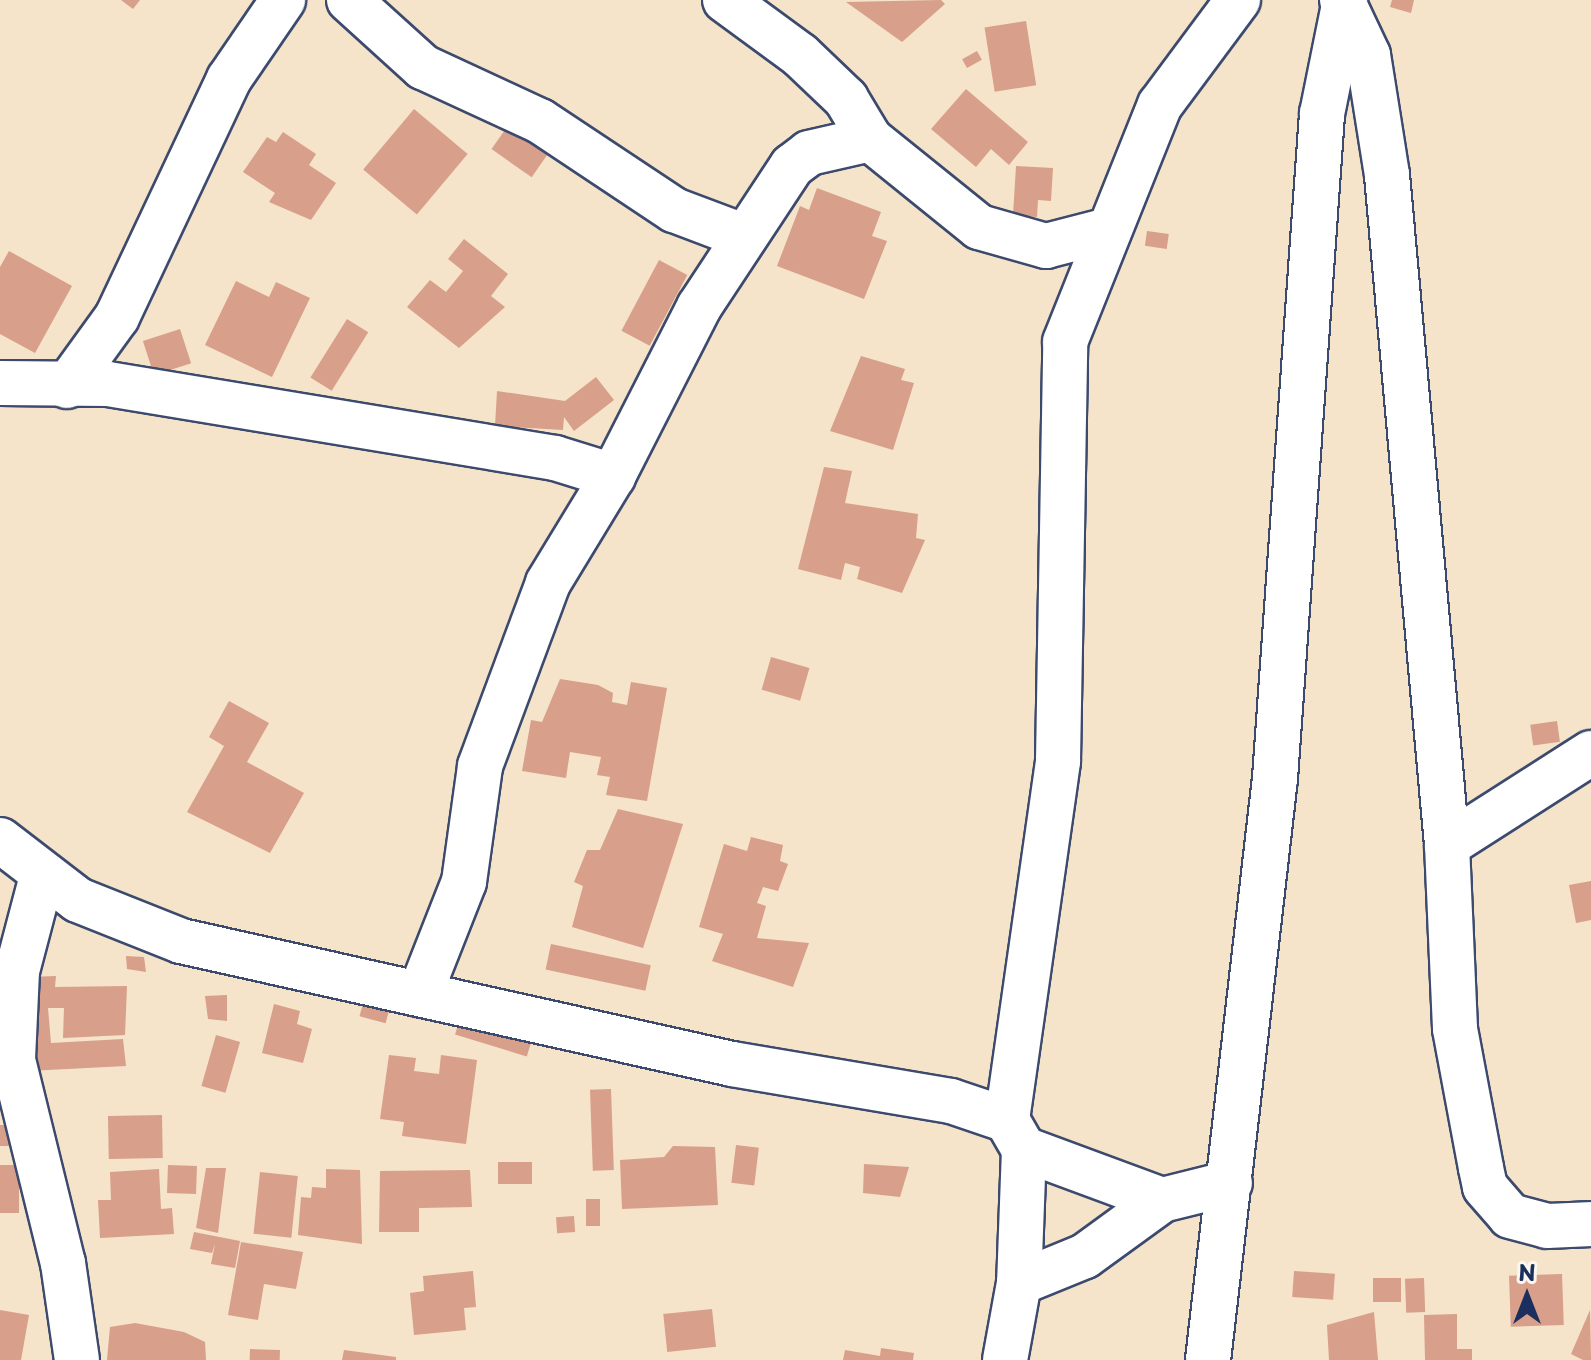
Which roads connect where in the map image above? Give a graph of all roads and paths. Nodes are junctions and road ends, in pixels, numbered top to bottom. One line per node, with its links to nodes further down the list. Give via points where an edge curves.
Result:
1 (283, 0): 10 (street, via 229,79 117,317)
2 (349, 0): 8 (street, via 423,67 540,121 674,210)
3 (725, 0): 6 (street, via 846,99)
4 (1238, 0): 7 (street, via 1160,105)
5 (1343, 1): 14 (street, via 1368,55 1387,175); 18 (street, via 1322,114 1275,778)
6 (870, 139): 7 (street, via 979,227 1017,243 1046,246); 8 (street, via 809,153 792,166)
7 (1108, 230): 17 (street, via 1065,342 1067,569 1058,761)
8 (743, 236): 11 (street)
9 (0, 383): 10 (street)
10 (67, 386): 11 (street, via 108,384 370,427 555,458)
11 (613, 476): 16 (street, via 548,583 521,654 480,766 464,882)
12 (1591, 753): 14 (street)
13 (0, 840): 15 (street)
14 (1447, 845): 20 (street, via 1455,1029 1485,1187 1510,1216 1527,1224)
15 (42, 876): 16 (street, via 78,900 181,941); 22 (street, via 17,971 13,1060 59,1248)
16 (421, 991): 17 (street, via 732,1064 951,1101)
17 (1016, 1135): 19 (street); 21 (street)
18 (1230, 1183): 19 (street); 24 (street)
19 (1162, 1200): 21 (street, via 1085,1256)
20 (1591, 1224)
21 (1019, 1283): 23 (street)
22 (77, 1360)
23 (1005, 1360)
24 (1208, 1360)

